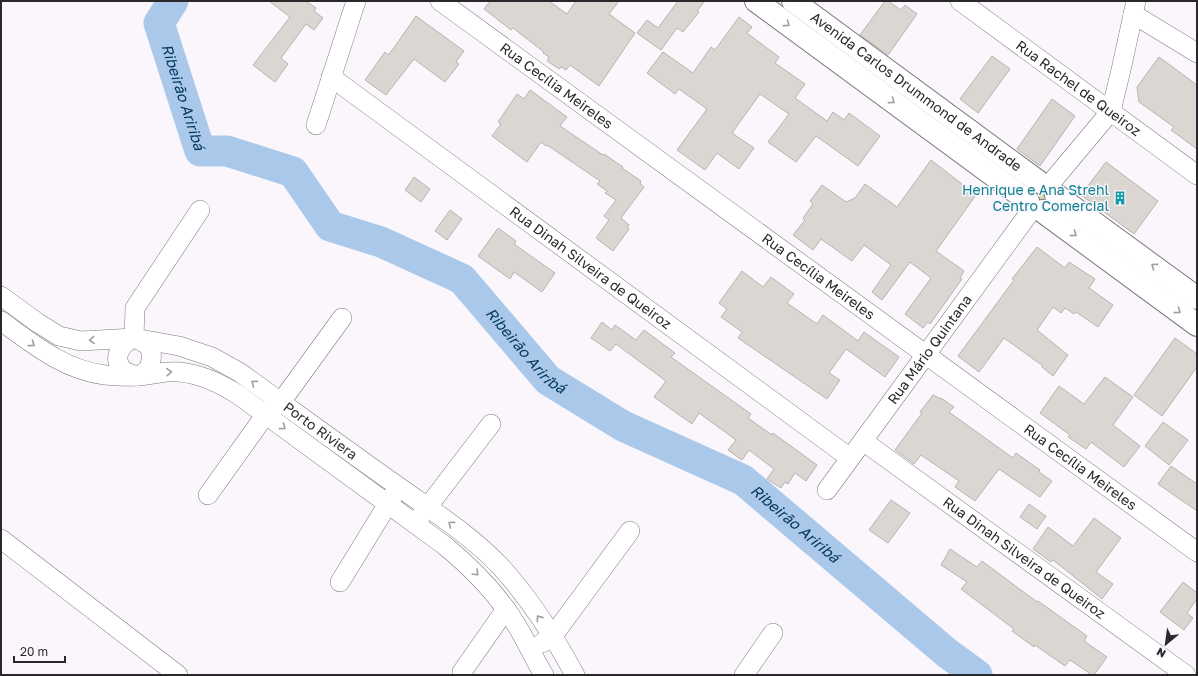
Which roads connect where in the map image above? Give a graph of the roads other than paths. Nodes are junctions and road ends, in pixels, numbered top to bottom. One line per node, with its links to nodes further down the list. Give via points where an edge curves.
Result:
1 (356, 1): 8 (street)
2 (440, 1): 21 (street, Rua Cecília Meireles)
3 (756, 1): 13 (main road, Avenida Carlos Drummond de Andrade, one-way to 13)
4 (793, 1): 12 (main road, Avenida Carlos Drummond de Andrade)
5 (960, 1): 9 (street, Rua Rachel de Queiroz)
6 (1135, 8): 7 (street); 9 (street)
7 (1197, 54)
8 (331, 77): 10 (street); 27 (street, Rua Dinah Silveira de Queiroz)
9 (1111, 111): 11 (street, Rua Rachel de Queiroz); 12 (street)
10 (316, 124)
11 (1197, 175)
12 (1049, 187): 13 (main road, via 1056,200 1051,208); 16 (main road, Avenida Carlos Drummond de Andrade, one-way to 12)
13 (1034, 207): 19 (main road, Avenida Carlos Drummond de Andrade, one-way to 19); 21 (street, Rua Mário Quintana)
14 (200, 210): 20 (street, via 135,308)
15 (1, 296): 20 (street, Porto Riviera, one-way to 15, via 81,341 59,336)
16 (1197, 298)
17 (342, 318): 23 (street)
18 (1, 321): 22 (street, Porto Riviera, one-way to 22, via 53,358 68,365 106,375)
19 (1197, 325)
20 (134, 338): 22 (street, via 150,348 151,358 148,369); 23 (street, Porto Riviera, one-way to 20, via 239,372 212,357 178,346)
21 (926, 354): 26 (street, Rua Mário Quintana); 36 (street, Rua Cecília Meireles)
22 (136, 376): 24 (street, Porto Riviera, one-way to 24, via 166,372 192,374 225,387)
23 (281, 402): 24 (street); 28 (street, Porto Riviera)
24 (266, 414): 30 (street); 31 (street, Porto Riviera, one-way to 31)
25 (491, 424): 32 (street)
26 (862, 441): 27 (street, Rua Mário Quintana); 47 (street, Rua Dinah Silveira de Queiroz)
27 (850, 458): 29 (street, Rua Mário Quintana)
28 (399, 487): 31 (street); 32 (street, Porto Riviera)
29 (827, 490)
30 (208, 495)
31 (387, 503): 33 (street, Porto Riviera); 37 (street)
32 (427, 506): 33 (street); 40 (street, Porto Riviera, one-way to 32, via 501,567 472,540)
33 (415, 524): 38 (street, Porto Riviera, one-way to 38, via 444,544 473,570)
34 (630, 531): 40 (street)
35 (1, 539): 43 (street)
36 (1197, 552)
37 (340, 582)
38 (506, 609): 41 (street, Porto Riviera); 42 (street)
39 (774, 632): 46 (street)
40 (552, 637): 41 (street); 45 (street, Porto Riviera)
41 (530, 650): 44 (street, Porto Riviera)
42 (462, 672)
43 (178, 675)
44 (544, 675)
45 (574, 675)
46 (744, 675)
47 (1186, 675)

